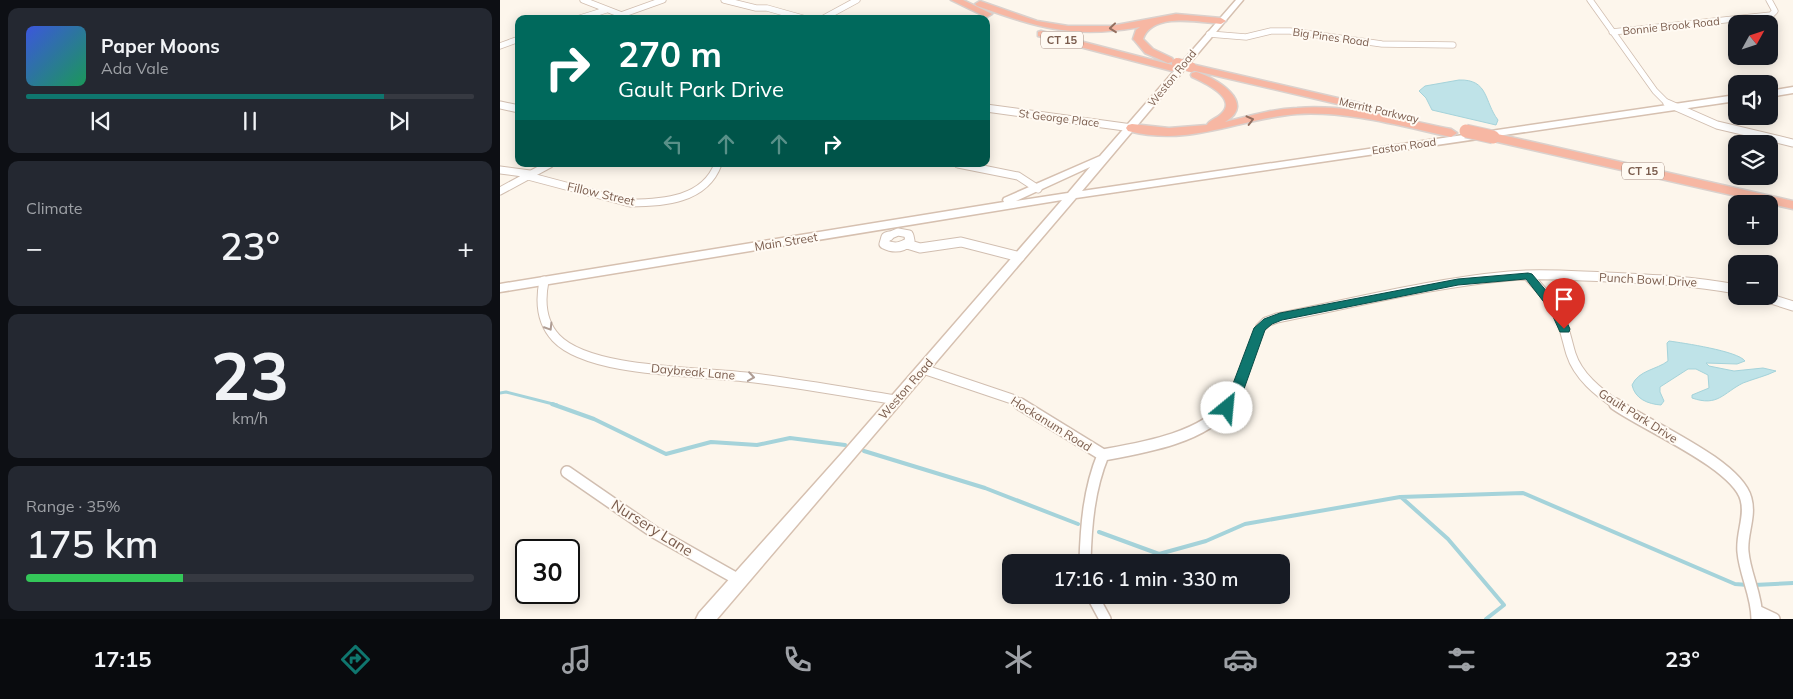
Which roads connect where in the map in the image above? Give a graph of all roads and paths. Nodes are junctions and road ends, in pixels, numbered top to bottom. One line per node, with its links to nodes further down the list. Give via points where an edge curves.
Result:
1 (583, 0): 10 (street)
2 (664, 0): 12 (street)
3 (724, 0): 13 (street)
4 (856, 0): 14 (street)
5 (955, 0): 22 (highway, Merritt Parkway / CT 15, via 1060,40)
6 (1240, 0): 16 (main road, Weston Road)
7 (1590, 0): 17 (street)
8 (1769, 0): 17 (street, Bonnie Brook Road, via 1775,11 1771,15)
9 (975, 2): 15 (highway, one-way to 9, via 1105,29 1063,29 1034,23); 22 (highway, Merritt Parkway / CT 15, via 1064,35)
10 (606, 10): 11 (street); 12 (street)
11 (590, 15)
12 (620, 15)
13 (792, 15)
14 (829, 15)
15 (1160, 20): 16 (highway, via 1189,17); 22 (highway, via 1141,30 1138,39 1149,51)
16 (1221, 21): 18 (main road, Weston Road)
17 (1612, 32): 27 (street, via 1659,96)
18 (1210, 34): 20 (street, Big Pines Road, via 1246,37 1271,31 1290,31 1382,44); 30 (main road, Weston Road)
19 (515, 42): 21 (street)
20 (1453, 45)
21 (500, 46)
22 (1181, 67): 31 (highway, via 1222,88 1230,96 1232,106 1221,120); 32 (highway, Merritt Parkway / CT 15); 33 (highway, Merritt Parkway / CT 15)
23 (1793, 90): 24 (main road)
24 (1778, 92)
25 (1728, 99): 27 (main road, Easton Road)
26 (500, 105): 28 (street)
27 (1673, 107): 34 (street, via 1717,125); 43 (main road, Easton Road)
28 (515, 108)
29 (990, 109): 30 (street, St George Place)
30 (1132, 128): 31 (highway); 35 (main road, Weston Road)
31 (1184, 132): 32 (highway, one-way to 32, via 1280,113 1316,111 1347,113)
32 (1451, 133): 33 (highway, Merritt Parkway / CT 15)
33 (1471, 135): 44 (highway, Merritt Parkway / CT 15); 45 (highway, Merritt Parkway / CT 15, bridge, via 1493,137)
34 (1793, 143)
35 (1104, 156): 41 (main road, Weston Road); 43 (main road, Weston Road)
36 (544, 167): 40 (street)
37 (717, 167): 40 (street, Fillow Street, via 712,180 699,190 643,204)
38 (973, 167): 41 (street, via 1018,176)
39 (500, 170): 40 (street)
40 (529, 175): 42 (street)
41 (1038, 189): 46 (main road, Weston Road)
42 (500, 191)
43 (1073, 196): 46 (main road, Main Street); 50 (main road, Weston Road)
44 (1728, 199)
45 (1793, 205)
46 (987, 208): 52 (main road, Main Street)
47 (1778, 210): 48 (highway)
48 (1793, 214)
49 (907, 244): 50 (street, via 920,248 961,242)
50 (1020, 257): 57 (main road, Weston Road)
51 (1528, 276): 54 (street, Punch Bowl Drive, via 1662,280); 59 (street, via 1463,281 1274,319 1260,328 1235,396 1218,417 1178,436); 64 (street, Gault Park Drive, via 1556,309 1572,359 1588,382 1618,406 1719,466 1739,484 1747,501 1742,545)
52 (544, 281): 53 (main road, Main Street); 58 (street, Daybreak Lane, one-way to 58, via 540,297 543,318 556,339 589,357 634,368 720,373)
53 (500, 288)
54 (1728, 288)
55 (1778, 301): 56 (street)
56 (1793, 306)
57 (923, 369): 58 (main road, Weston Road); 59 (street, Hockanum Road, via 1012,399)
58 (896, 400): 62 (main road, Weston Road)
59 (1103, 455): 61 (street, Hockanum Road, via 1097,468 1089,512)
60 (567, 472): 62 (street, Nursery Lane, via 654,532)
61 (1086, 554)
62 (739, 580): 65 (main road, Weston Road)
63 (1097, 604): 66 (street)
64 (1757, 612): 67 (street)
65 (704, 619)
66 (1105, 619)
67 (1774, 619)

